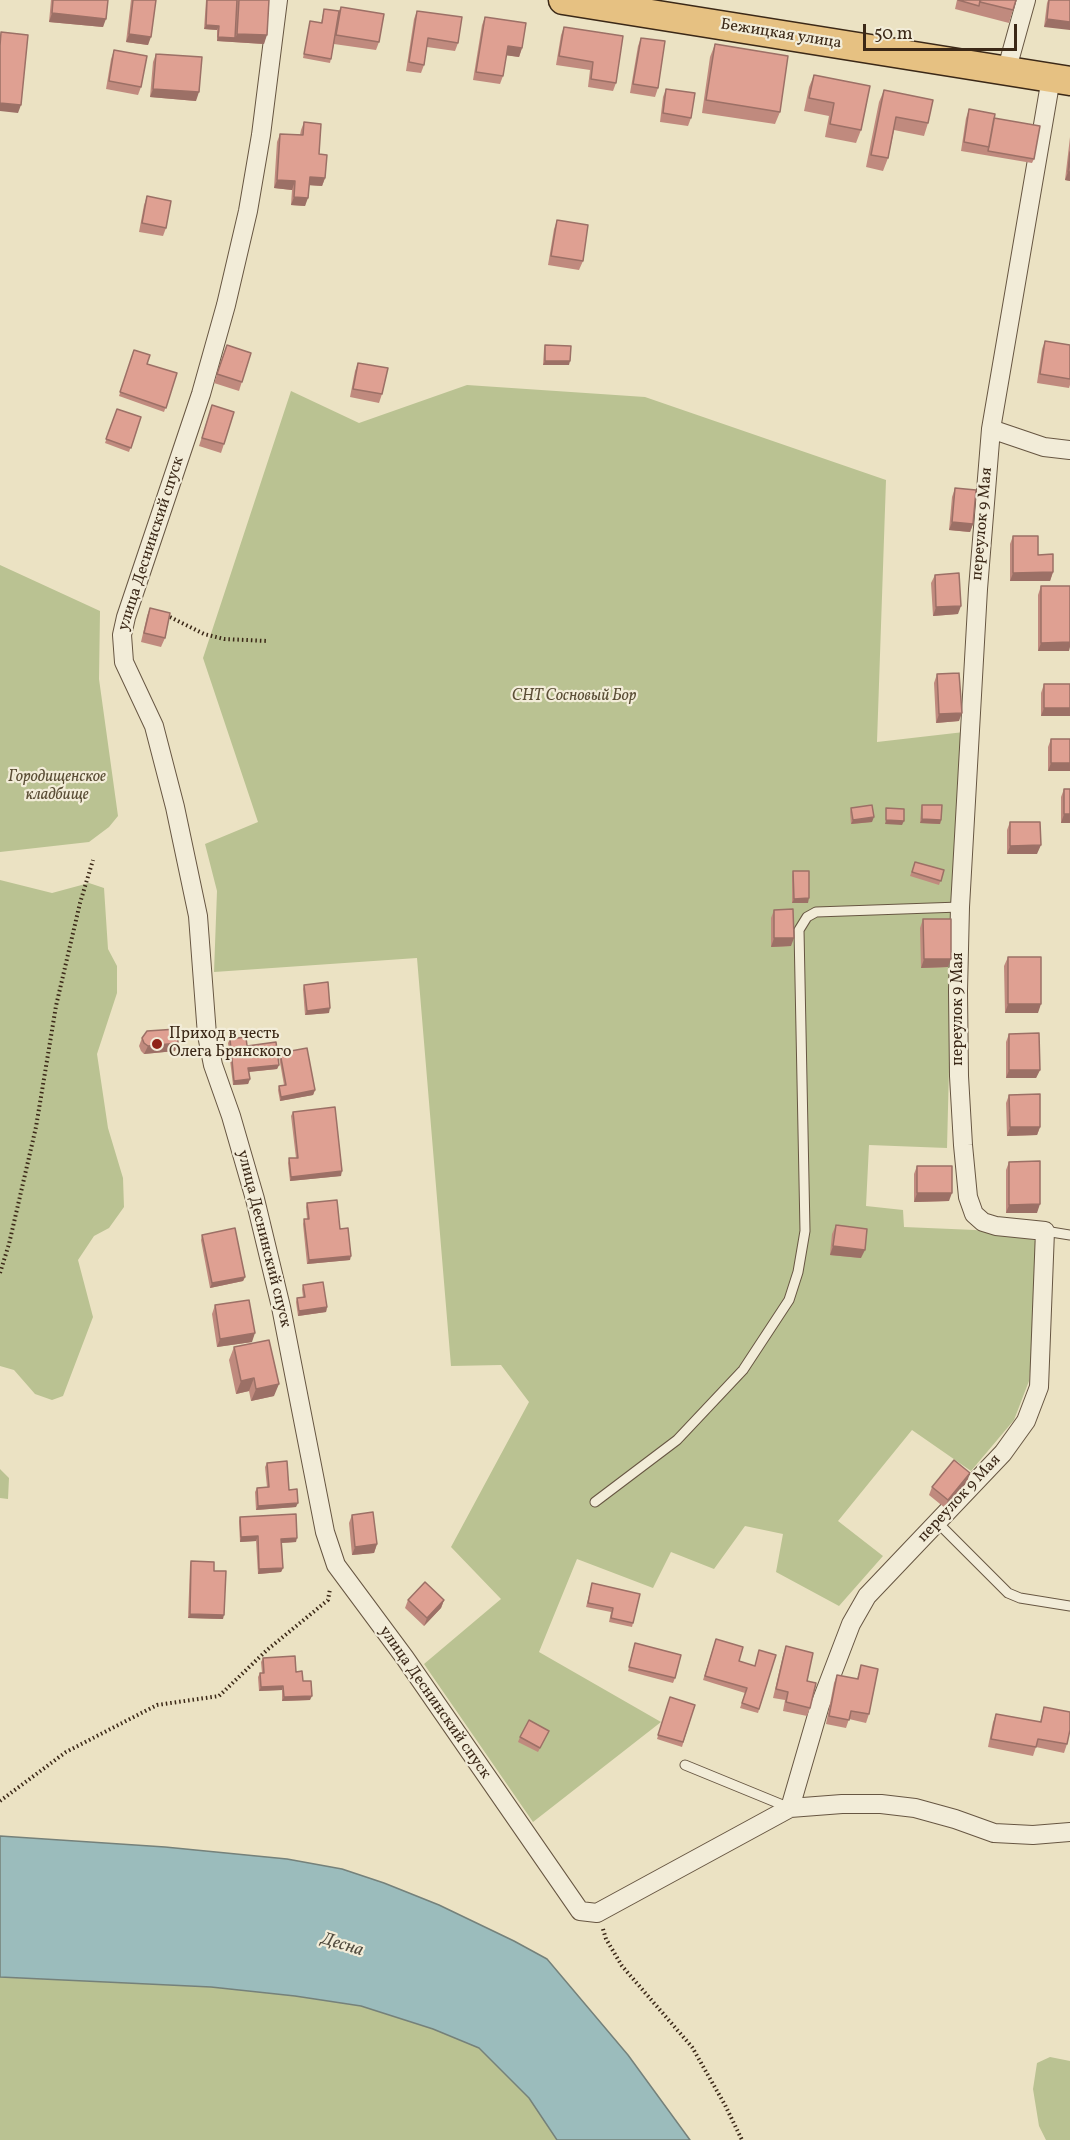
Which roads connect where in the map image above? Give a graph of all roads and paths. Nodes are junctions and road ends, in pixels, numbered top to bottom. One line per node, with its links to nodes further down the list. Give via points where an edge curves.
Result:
1 (278, 0): 8 (street, улица Деснинский спуск, via 248,211 226,305 201,394)
2 (563, 0): 4 (main road, Бежицкая улица)
3 (1026, 0): 4 (street)
4 (1006, 72): 5 (main road, Бежицкая улица)
5 (1061, 80): 6 (street, переулок 9 Мая)
6 (991, 429): 7 (street, via 1044,447); 11 (street, переулок 9 Мая)
7 (1070, 450)
8 (131, 604): 9 (path, via 224,639); 17 (street, улица Деснинский спуск, via 122,635 124,662 154,726 176,807 198,916 213,1065 255,1199 281,1307 325,1532)
9 (268, 641)
10 (93, 860): 14 (path, via 56,1006 36,1127)
11 (960, 907): 12 (street, переулок 9 Мая, via 959,1076 968,1197 974,1214 983,1222); 15 (lane, via 816,912 807,917 799,930 805,1231 789,1300 743,1370 677,1440)
12 (1045, 1231): 13 (lane); 16 (street, переулок 9 Мая, via 1039,1387 1026,1421 1003,1453)
13 (1070, 1235)
14 (0, 1273)
15 (595, 1502)
16 (938, 1523): 18 (lane, via 1008,1593); 21 (street, переулок 9 Мая, via 867,1596 851,1624 820,1705)
17 (336, 1565): 20 (path, via 328,1600 219,1696 157,1705 66,1752); 23 (street, улица Деснинский спуск, via 580,1911)
18 (1070, 1606)
19 (685, 1765): 21 (lane)
20 (0, 1801)
21 (790, 1808): 22 (street, via 881,1804 915,1808 1004,1834); 23 (street)
22 (1070, 1832)
23 (597, 1914): 24 (path, via 622,1966 692,2047)
24 (742, 2140)

